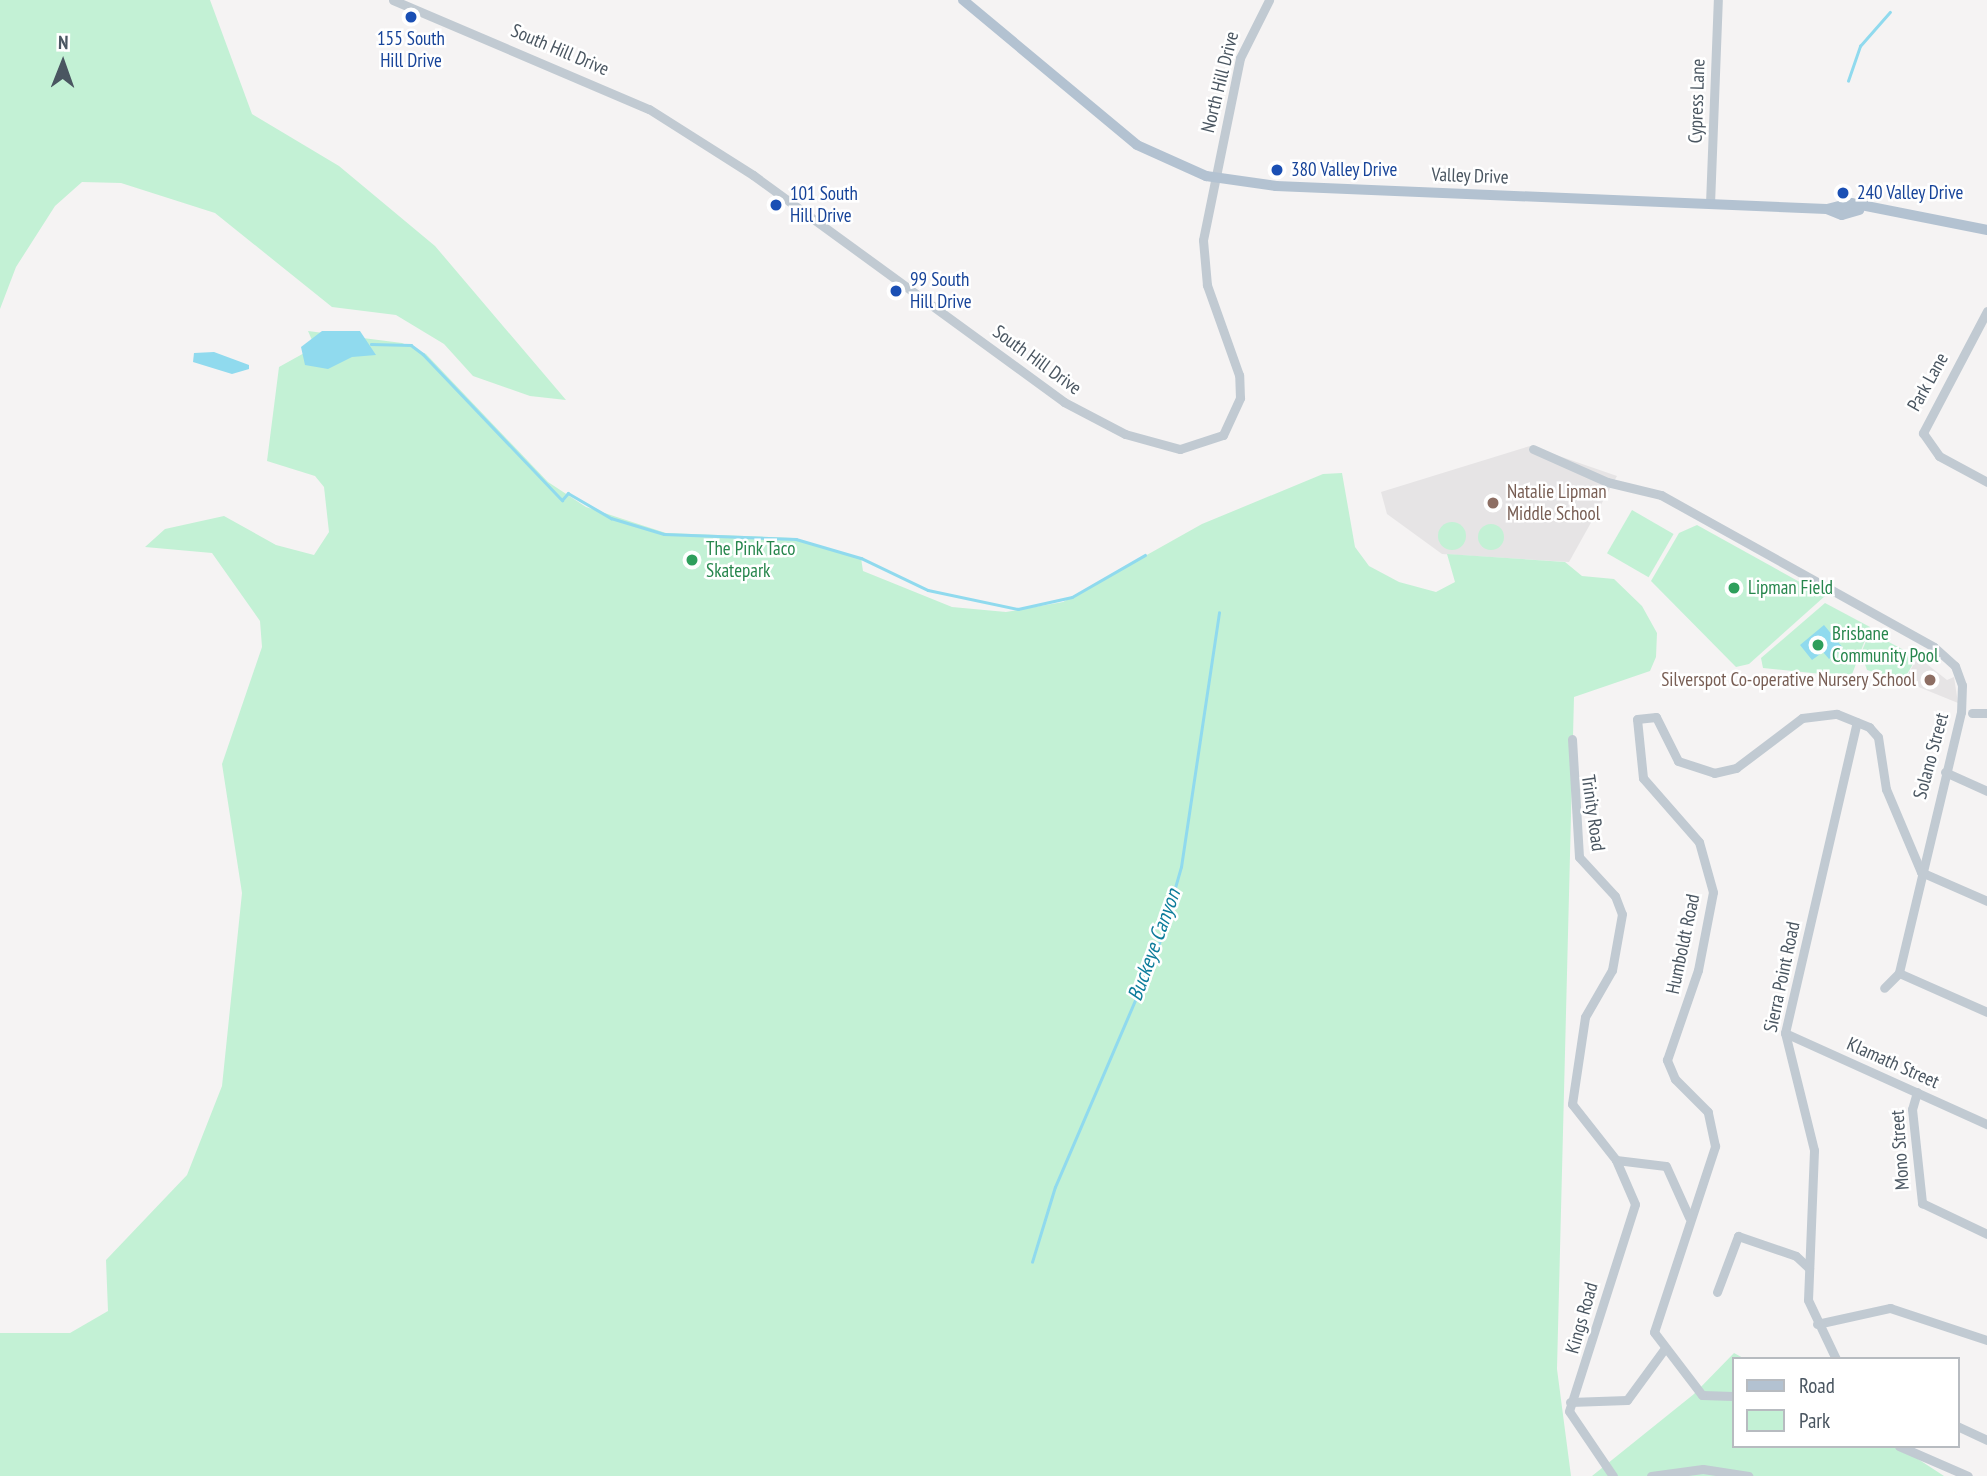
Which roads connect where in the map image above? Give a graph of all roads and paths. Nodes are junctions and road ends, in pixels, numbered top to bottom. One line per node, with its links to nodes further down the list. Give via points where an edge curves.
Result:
1 (393, 0): 5 (street, South Hill Drive, via 649,110 753,175 1064,402 1168,448 1214,441 1231,424 1240,398 1239,375 1203,262)
2 (963, 0): 5 (main road, Valley Drive, via 1137,145 1171,165)
3 (1269, 0): 5 (street, North Hill Drive, via 1240,58)
4 (1718, 0): 6 (street, Cypress Lane)
5 (1215, 178): 6 (main road, Valley Drive)
6 (1710, 204): 7 (main road, Valley Drive, via 1827,209 1851,203 1859,210 1930,215)
7 (1987, 230)
8 (1987, 311): 10 (street, Park Lane, via 1923,433 1939,456)
9 (1533, 449): 15 (street, Solano Street, via 1607,482 1661,495 1944,654 1964,694)
10 (1987, 482)
11 (1972, 713): 12 (street)
12 (1987, 713)
13 (1857, 722): 18 (street, via 1878,737 1886,789); 24 (street, Sierra Point Road); 28 (street, Humboldt Road, via 1829,714 1802,718 1736,768 1714,773 1678,761 1656,717 1645,713 1637,719 1643,778 1693,833 1712,882 1703,950 1667,1054 1673,1075 1708,1112 1715,1135)
14 (1573, 739): 27 (street, Trinity Road, via 1579,857 1615,896 1622,914 1612,970 1585,1017 1571,1099)
15 (1945, 772): 16 (street); 17 (street, Solano Street)
16 (1987, 790)
17 (1928, 838): 18 (street); 19 (street, Solano Street)
18 (1908, 841): 19 (street)
19 (1921, 872): 20 (street); 21 (street, Solano Street)
20 (1987, 901)
21 (1899, 973): 22 (street); 23 (street)
22 (1884, 988)
23 (1987, 1012)
24 (1785, 1033): 25 (street, Klamath Street); 30 (street, Sierra Point Road, via 1811,1132)
25 (1917, 1092): 26 (street, Klamath Street); 29 (street, Mono Street, via 1912,1109 1923,1205)
26 (1987, 1124)
27 (1616, 1160): 28 (street, via 1666,1166); 39 (street, Kings Road, via 1635,1204)
28 (1689, 1217): 36 (street, Humboldt Road, via 1655,1323)
29 (1987, 1234)
30 (1811, 1246): 31 (street); 32 (street, Sierra Point Road)
31 (1796, 1256): 32 (street); 33 (street, via 1738,1236)
32 (1809, 1268): 34 (street, Sierra Point Road, via 1808,1300)
33 (1717, 1292)
34 (1817, 1324): 35 (street, via 1890,1308); 37 (street, Sierra Point Road)
35 (1984, 1336)
36 (1665, 1348): 38 (street, Humboldt Road, via 1704,1397); 39 (street, via 1623,1402)
37 (1835, 1357)
38 (1731, 1396)
39 (1570, 1402): 44 (street, via 1572,1419)
40 (1959, 1427): 41 (street)
41 (1987, 1440)
42 (1909, 1448): 48 (street)
43 (1703, 1469): 45 (street); 46 (street); 47 (street)
44 (1613, 1476)
45 (1651, 1476)
46 (1724, 1476)
47 (1748, 1476)
48 (1968, 1476)

